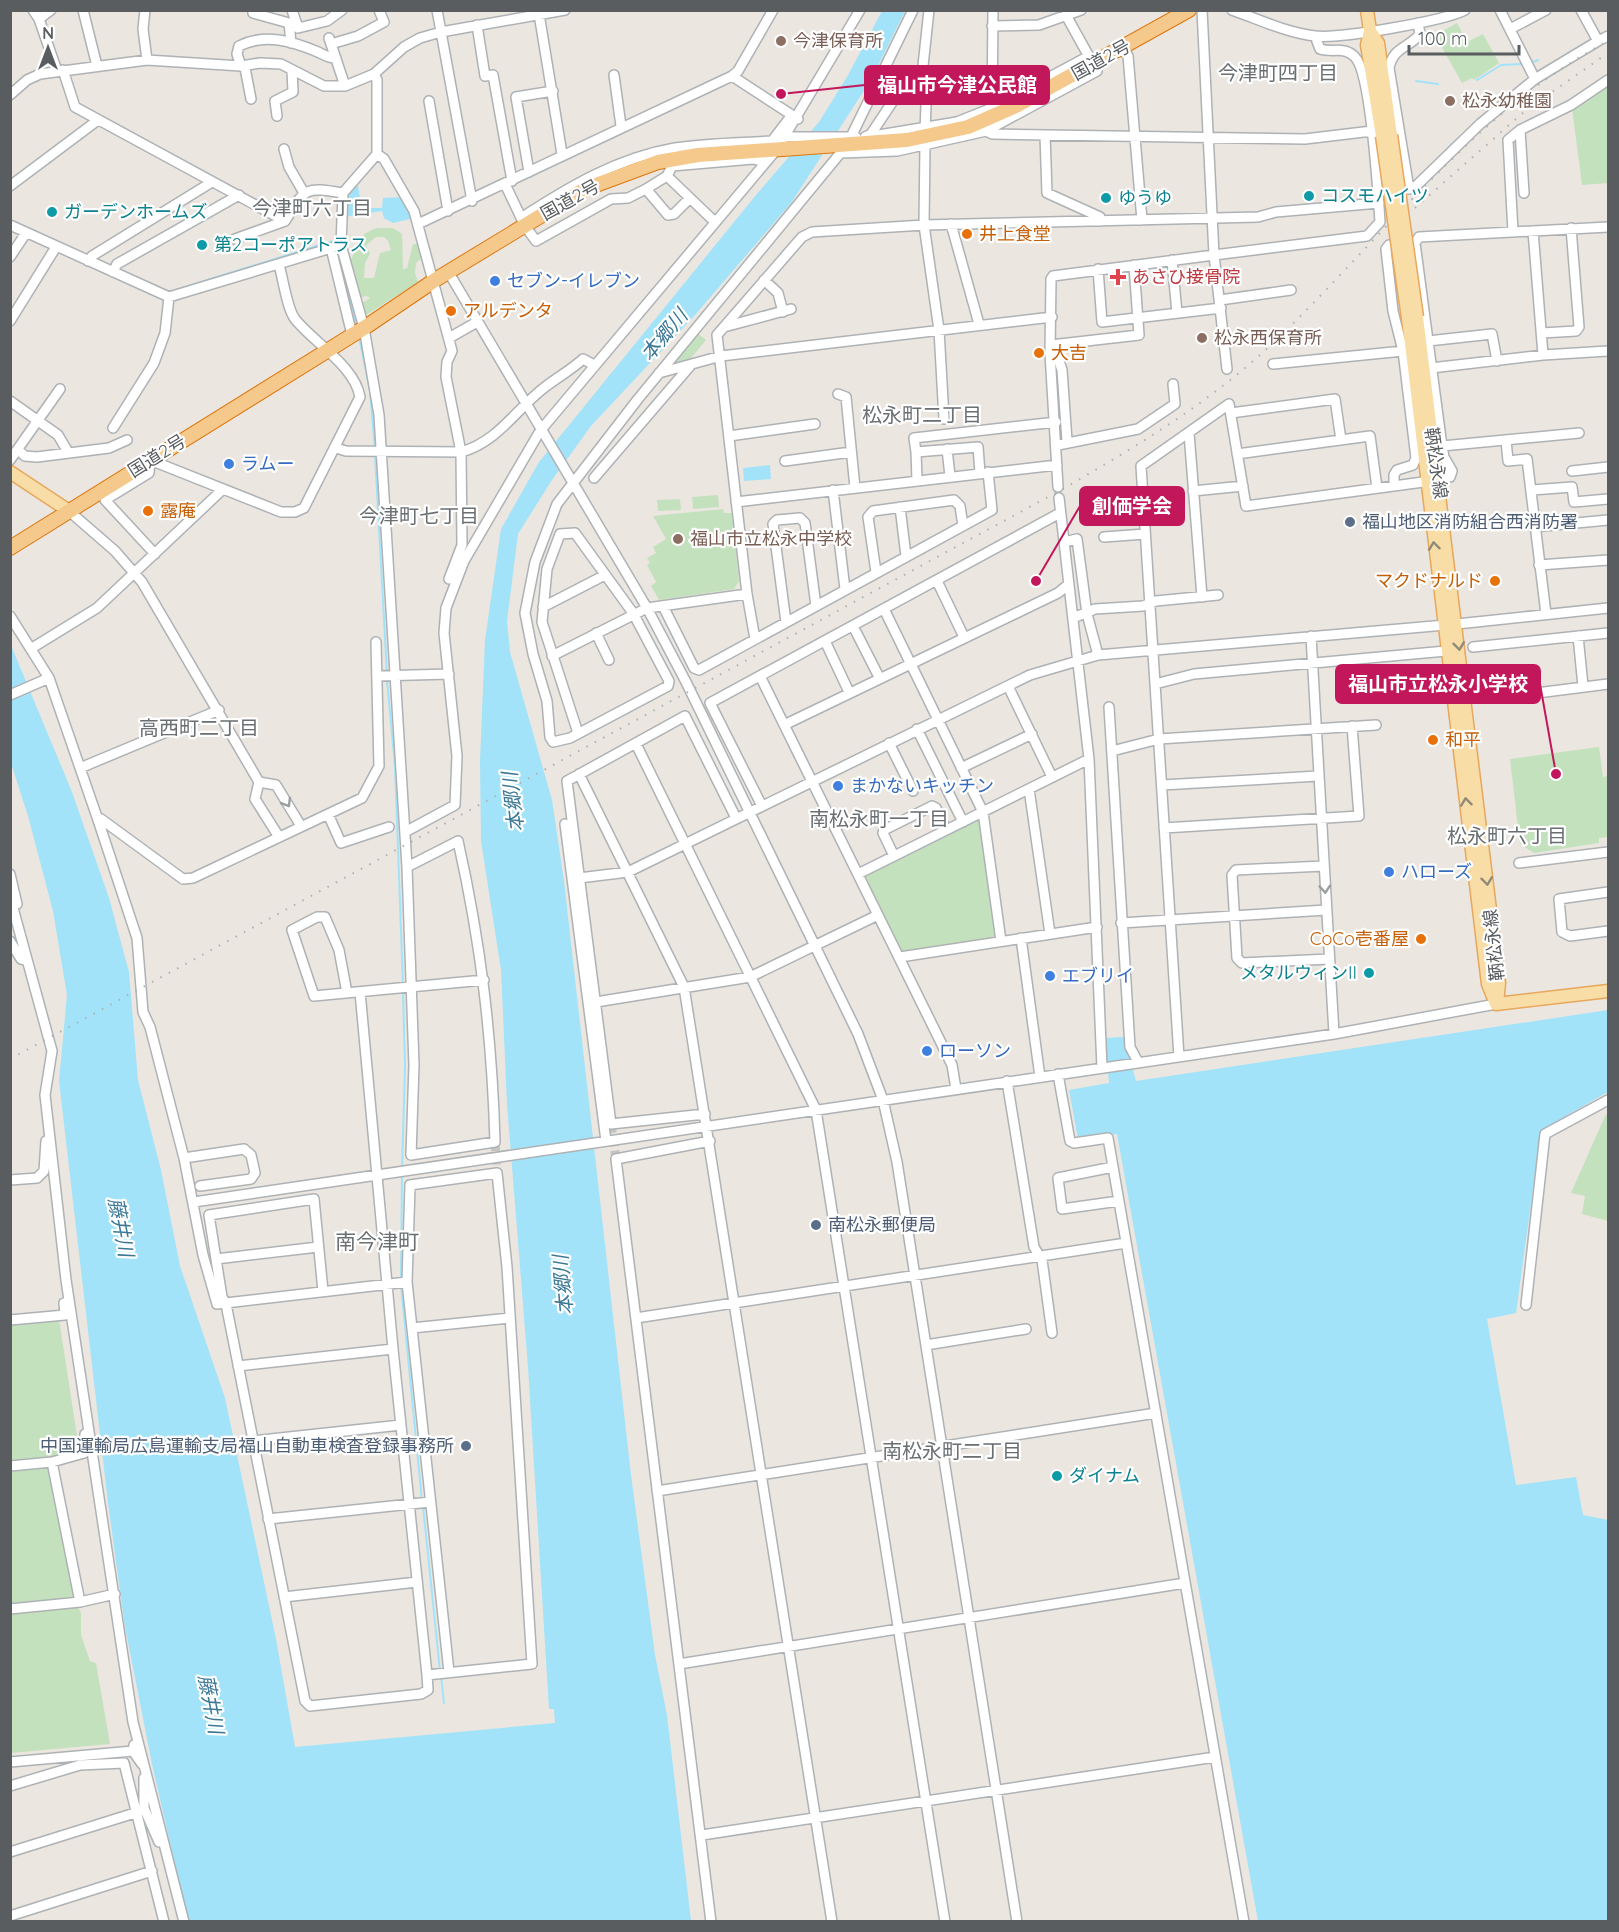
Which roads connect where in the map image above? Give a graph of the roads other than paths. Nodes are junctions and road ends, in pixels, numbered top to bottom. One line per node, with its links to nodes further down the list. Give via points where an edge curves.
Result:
1 (51, 10): 27 (street)
2 (83, 10): 43 (street)
3 (145, 10): 41 (street)
4 (254, 10): 38 (street, via 253,14 289,23)
5 (292, 10): 6 (street, via 298,28 327,21)
6 (342, 10)
7 (379, 10): 40 (street, via 384,22 358,36 330,41)
8 (437, 10): 34 (street)
9 (501, 10): 28 (street)
10 (565, 10): 25 (street)
11 (773, 10): 50 (street)
12 (860, 10): 61 (street)
13 (913, 10): 73 (street)
14 (929, 10): 49 (street)
15 (993, 10): 31 (street)
16 (1081, 10): 26 (street)
17 (1189, 10): 39 (highway, 国道2号)
18 (1202, 10): 71 (street)
19 (1232, 10): 35 (street)
20 (1367, 10): 33 (main road, 鞆松永線)
21 (1465, 10): 29 (street)
22 (1500, 10): 32 (street)
23 (1546, 10): 32 (street)
24 (1581, 10): 37 (street)
25 (539, 14): 28 (street); 55 (street)
26 (1066, 14): 31 (street, via 1039,25); 42 (street)
27 (36, 15): 46 (street)
28 (504, 21): 30 (street)
29 (1418, 23): 33 (street); 85 (street, via 1420,34 1392,55 1389,68)
30 (477, 25): 34 (street); 82 (street, via 485,76 492,75)
31 (992, 26): 59 (street)
32 (1510, 29): 51 (street)
33 (1370, 31): 35 (street); 67 (main road, 鞆松永線, via 1367,45)
34 (441, 32): 47 (street, via 404,47); 92 (street)
35 (1315, 36): 67 (street, via 1320,49 1348,52 1360,64)
36 (1608, 36): 37 (street)
37 (1598, 41): 51 (street)
38 (291, 43): 40 (street); 44 (street, via 252,40 239,46)
39 (1121, 48): 42 (highway, 国道2号); 69 (street, via 1128,56)
40 (336, 58): 54 (street)
41 (147, 60): 43 (street); 44 (street)
42 (1091, 60): 59 (street); 64 (street, via 1097,71); 73 (highway, 国道2号, via 1018,105 968,127 907,140)
43 (97, 66): 46 (street)
44 (240, 66): 45 (street, via 281,64); 57 (street, via 245,68)
45 (292, 70): 54 (street, via 324,86); 60 (street, via 293,92 275,101)
46 (60, 71): 53 (street, via 40,74); 62 (street, via 75,107)
47 (374, 74): 54 (street); 76 (street)
48 (614, 75): 63 (street)
49 (922, 75): 66 (street); 70 (street, via 910,87 901,89 871,134)
50 (732, 76): 61 (street); 63 (street)
51 (1535, 79): 85 (street)
52 (1608, 80): 65 (street, via 1571,105)
53 (15, 85): 56 (street)
54 (345, 86)
55 (552, 91): 77 (street); 79 (street, via 516,98)
56 (10, 95)
57 (251, 99)
58 (429, 101): 94 (street)
59 (992, 110): 66 (street)
60 (277, 116)
61 (795, 117): 72 (street)
62 (98, 120): 81 (street); 83 (street)
63 (621, 126): 77 (street)
64 (991, 129): 68 (street); 74 (street)
65 (1520, 130): 89 (street); 108 (street, via 1508,140)
66 (925, 131): 70 (street)
67 (1382, 134): 71 (street, via 1305,139); 86 (street); 196 (main road, 鞆松永線, bridge, via 1413,317)
68 (1045, 135): 69 (street); 98 (street, via 1047,193 1100,217)
69 (1137, 137): 71 (street); 96 (street)
70 (862, 138): 73 (street)
71 (1208, 138): 95 (street)
72 (778, 142): 73 (highway, 国道2号); 78 (street); 99 (highway, 国道2号, via 658,162 585,189)
73 (844, 145): 74 (street, via 897,151); 153 (street)
74 (925, 145): 104 (street)
75 (284, 149): 87 (street)
76 (377, 154): 88 (street); 101 (street, via 402,189)
77 (562, 154): 79 (street)
78 (765, 162): 80 (street, via 753,159 672,166); 100 (street)
79 (529, 172): 82 (street)
80 (667, 176): 84 (street); 91 (street)
81 (212, 182): 90 (street); 117 (street)
82 (508, 183): 92 (street); 99 (street)
83 (10, 186)
84 (646, 189): 91 (street, via 668,215); 99 (street, via 628,198 611,199 536,241)
85 (1409, 189): 86 (street)
86 (1378, 192): 93 (street)
87 (304, 193): 88 (street, via 314,188); 97 (street)
88 (343, 193): 112 (street)
89 (1524, 193)
90 (239, 195): 97 (street); 121 (street)
91 (690, 198): 100 (street)
92 (471, 201): 94 (street)
93 (1379, 203): 95 (street, via 1258,217); 115 (street, via 1380,222 1367,236)
94 (448, 211): 101 (street)
95 (1211, 218): 96 (street); 115 (street)
96 (1142, 220): 98 (street)
97 (285, 221): 110 (street)
98 (1101, 221): 102 (street)
99 (523, 222): 123 (highway, 国道2号)
100 (715, 222): 149 (street)
101 (418, 224): 124 (street)
102 (951, 224): 104 (street); 134 (street)
103 (10, 225): 109 (street)
104 (924, 225): 125 (street, via 812,232 802,237); 136 (street)
105 (1608, 227): 106 (street)
106 (1571, 228): 107 (street); 138 (street, via 1579,327 1576,331)
107 (1533, 231): 108 (street); 138 (street)
108 (1513, 232): 111 (street, via 1419,237)
109 (26, 233): 113 (street); 116 (street)
110 (235, 239)
111 (1415, 243): 140 (street); 143 (street, via 1389,245 1385,253)
112 (341, 245): 114 (street); 137 (street)
113 (56, 247): 117 (street); 132 (street)
114 (331, 248): 119 (street); 137 (street)
115 (1214, 255): 118 (street); 128 (street)
116 (10, 257)
117 (90, 258): 121 (street)
118 (1172, 260): 120 (street); 129 (street)
119 (279, 265): 127 (street); 142 (street, via 294,317)
120 (1134, 265): 122 (street); 131 (street)
121 (115, 268): 127 (street)
122 (1098, 269): 130 (street, via 1053,276); 131 (street, via 1102,322)
123 (449, 273): 124 (highway, 国道2号); 133 (street)
124 (435, 280): 137 (highway, 国道2号); 139 (street)
125 (764, 280): 135 (street); 135 (street, via 778,293 787,310)
126 (1291, 290): 128 (street)
127 (169, 297): 164 (street, via 165,333 154,363)
128 (1221, 304): 129 (street); 152 (street)
129 (1177, 313): 131 (street)
130 (1052, 316): 134 (street); 141 (street)
131 (1137, 317): 141 (street, via 1139,335)
132 (10, 321)
133 (477, 322): 139 (street); 158 (street)
134 (979, 324): 136 (street)
135 (723, 327): 146 (street, via 717,335)
136 (939, 330): 146 (street); 160 (street)
137 (358, 332): 142 (highway, 国道2号); 178 (street, via 374,376)
138 (1542, 333): 145 (street)
139 (449, 338): 180 (street, via 452,351 446,377)
140 (1428, 341): 147 (street, via 1492,334); 151 (street)
141 (1052, 346): 162 (street); 172 (street, via 1062,370)
142 (329, 350): 175 (street, via 360,397); 185 (highway, 国道2号)
143 (1403, 351): 148 (street); 198 (street, via 1416,458 1413,465 1397,470)
144 (1608, 351): 145 (street)
145 (1543, 355): 147 (street)
146 (721, 356): 150 (street); 168 (street)
147 (1497, 360): 151 (street)
148 (1273, 364)
149 (594, 365): 158 (street, via 583,359); 165 (street)
150 (690, 366): 153 (street); 193 (street)
151 (1431, 368): 174 (street)
152 (1227, 369)
153 (659, 373): 194 (street, via 635,397)
154 (1173, 384): 172 (street, via 1175,404 1138,429)
155 (60, 389): 161 (street)
156 (838, 394): 181 (street, via 846,397)
157 (10, 401): 161 (street)
158 (525, 404): 165 (street); 180 (street, via 479,447)
159 (1231, 413): 166 (street, via 1229,404); 170 (street, via 1335,399); 183 (street)
160 (944, 419)
161 (38, 422): 177 (street); 179 (street, via 58,435)
162 (1056, 422): 173 (street); 182 (street, via 914,438)
163 (815, 424): 168 (street)
164 (113, 428)
165 (541, 433): 194 (street); 227 (street, via 477,537)
166 (1189, 433): 205 (street); 215 (street, via 1141,466)
167 (1579, 433): 171 (street)
168 (729, 436): 208 (street)
169 (127, 440): 179 (street, via 109,448)
170 (1341, 440): 183 (street); 201 (street, via 1370,436)
171 (1506, 440): 174 (street); 202 (street, via 1508,461 1527,459)
172 (1067, 441): 173 (street)
173 (1058, 445): 187 (street)
174 (1442, 446): 196 (street, via 1452,471 1450,477)
175 (336, 448): 178 (street); 203 (street, via 304,508 295,512 281,512)
176 (947, 449): 182 (street); 191 (street, via 978,447); 192 (street)
177 (18, 450): 179 (street, via 37,457); 184 (street)
178 (380, 451): 180 (street); 269 (street)
179 (68, 452)
180 (461, 452): 227 (street, via 462,545 449,579)
181 (851, 452): 186 (street); 200 (street)
182 (916, 452): 195 (street)
183 (1237, 454): 197 (street)
184 (10, 460)
185 (150, 460): 203 (street); 210 (highway, 国道2号); 219 (street, via 148,473 105,500)
186 (785, 461)
187 (1057, 465): 191 (street); 199 (street)
188 (1608, 468): 189 (street)
189 (1572, 471)
190 (10, 472): 210 (main road)
191 (984, 472): 192 (street); 213 (street, via 992,510)
192 (950, 476): 195 (street)
193 (594, 478)
194 (571, 480): 237 (street); 288 (street, via 543,537 525,613 532,654 547,701 550,737 553,742 560,742)
195 (917, 480): 200 (street)
196 (1432, 481): 198 (street); 246 (main road, 鞆松永線, one-way to 196); 247 (main road, 鞆松永線)
197 (1243, 486): 201 (street, via 1246,506); 205 (street)
198 (1394, 486): 201 (street)
199 (1058, 487)
200 (855, 488): 204 (street)
201 (1377, 488)
202 (1532, 489): 207 (street, via 1572,487 1574,502); 214 (street)
203 (222, 490): 219 (street)
204 (833, 490): 208 (street); 229 (street)
205 (1193, 491): 232 (street)
206 (1059, 498): 211 (street)
207 (1608, 499)
208 (736, 502): 230 (street)
209 (900, 507): 213 (street, via 954,500 960,506); 220 (street); 223 (street, via 873,511 868,517)
210 (69, 512): 218 (highway, 国道2号); 224 (street, via 115,551)
211 (1060, 513): 217 (street); 226 (street)
212 (1608, 520): 214 (street)
213 (963, 526): 220 (street)
214 (1534, 526): 222 (street)
215 (1146, 534): 216 (street); 233 (street)
216 (1104, 537)
217 (1064, 542): 228 (street); 241 (street, via 1077,539)
218 (10, 548)
219 (154, 554): 224 (street)
220 (906, 556): 223 (street)
221 (1608, 560): 222 (street)
222 (1539, 565): 242 (street)
223 (876, 572): 229 (street)
224 (135, 574): 258 (street, via 97,609); 281 (street)
225 (605, 575): 236 (street); 236 (street, via 575,533 560,534 548,569); 240 (street)
226 (937, 580): 239 (street); 253 (street)
227 (454, 583): 267 (street, via 445,616)
228 (1069, 584): 244 (street); 253 (street, via 1058,593)
229 (845, 590): 235 (street)
230 (747, 594): 234 (street); 254 (street)
231 (1218, 595): 232 (street)
232 (1202, 597): 233 (street)
233 (1150, 603): 241 (street, via 1095,609); 259 (street)
234 (663, 606): 237 (street); 254 (street, via 694,668 699,670)
235 (816, 606): 245 (street); 245 (street, via 805,523 800,518 777,520 773,524)
236 (543, 607): 262 (street, via 542,622)
237 (647, 608): 240 (street); 306 (street)
238 (1608, 608): 242 (street)
239 (884, 609): 248 (street); 265 (street)
240 (633, 613): 249 (street); 288 (street, via 668,686)
241 (1087, 614): 244 (street); 261 (street)
242 (1546, 614): 247 (street)
243 (10, 616): 258 (street)
244 (1073, 618): 264 (street)
245 (786, 622): 254 (street)
246 (1443, 624): 247 (street); 251 (street); 260 (main road, 鞆松永線)
247 (1456, 624): 356 (main road, 鞆松永線, one-way to 356, via 1499,983)
248 (853, 626): 255 (street); 271 (street)
249 (596, 633): 262 (street); 263 (street)
250 (1608, 633): 252 (street)
251 (1311, 636): 259 (street); 266 (street)
252 (1578, 636): 257 (street); 276 (street)
253 (964, 637): 265 (street)
254 (755, 639)
255 (825, 641): 270 (street); 277 (street)
256 (376, 642): 268 (street)
257 (1473, 647)
258 (32, 648): 272 (street)
259 (1154, 650): 261 (street); 273 (street)
260 (1446, 651): 266 (street); 356 (main road, 鞆松永線, one-way to 260, via 1488,984)
261 (1098, 655): 264 (street)
262 (552, 656): 288 (street)
263 (609, 660)
264 (1078, 661): 275 (street); 294 (street)
265 (910, 663): 271 (street); 282 (street)
266 (1312, 663): 273 (street, via 1194,674); 287 (street)
267 (449, 674): 269 (street); 318 (street, via 457,756 455,805)
268 (377, 676): 269 (street); 308 (street, via 379,766 362,798)
269 (395, 676): 318 (street)
270 (760, 676): 283 (street); 305 (street, via 710,704)
271 (879, 677): 277 (street)
272 (49, 678): 278 (street); 295 (street)
273 (1155, 684): 290 (street)
274 (1608, 684): 276 (street)
275 (1008, 686): 282 (street); 289 (street)
276 (1583, 686): 279 (street)
277 (849, 692): 283 (street)
278 (10, 695)
279 (1497, 698)
280 (1109, 707): 293 (street)
281 (219, 710): 295 (street); 301 (street)
282 (937, 720): 286 (street); 296 (street)
283 (784, 725): 300 (street)
284 (1376, 725): 285 (street)
285 (1352, 726): 287 (street); 310 (street, via 1359,816)
286 (917, 729): 291 (street); 312 (street)
287 (1315, 729): 290 (street); 298 (street)
288 (578, 733)
289 (1032, 734): 296 (street); 299 (street)
290 (1159, 739): 293 (street); 302 (street)
291 (889, 743): 300 (street); 304 (street)
292 (636, 744): 297 (street); 309 (street, via 686,716); 320 (street)
293 (1112, 751): 336 (street)
294 (1089, 759): 299 (street); 337 (street)
295 (80, 768): 311 (street)
296 (962, 768): 307 (street)
297 (579, 774): 326 (street); 329 (street, via 567,781)
298 (1318, 776): 302 (street); 310 (street)
299 (1052, 777): 303 (street)
300 (813, 781): 305 (street); 328 (street)
301 (259, 782): 314 (street, one-way to 314, via 276,785); 319 (street, via 255,799)
302 (1162, 786): 316 (street)
303 (1029, 789): 307 (street); 339 (street)
304 (913, 791)
305 (762, 806): 306 (street)
306 (750, 812): 309 (street); 344 (street)
307 (982, 812): 312 (street); 343 (street)
308 (328, 814): 314 (street); 315 (street, via 341,843)
309 (736, 818): 320 (street)
310 (1321, 818): 316 (street); 324 (street)
311 (98, 819): 319 (street, via 183,879 193,878); 373 (street, via 137,938 143,1012)
312 (963, 822): 317 (street)
313 (565, 824): 371 (street)
314 (300, 826): 319 (street)
315 (389, 827)
316 (1164, 828): 335 (street)
317 (946, 830): 322 (street); 322 (street, via 932,806 884,830)
318 (405, 832): 325 (street)
319 (279, 837)
320 (684, 844): 326 (street); 348 (street)
321 (1608, 852): 323 (street)
322 (894, 856): 328 (street)
323 (1519, 862)
324 (1324, 866): 332 (street, one-way to 332); 334 (street, via 1236,870 1232,875)
325 (407, 867): 349 (street, via 458,841); 350 (street)
326 (628, 872): 329 (street); 351 (street)
327 (10, 874): 341 (street)
328 (858, 874): 333 (street)
329 (579, 878): 355 (street)
330 (1608, 892): 338 (street, via 1559,899 1562,932 1570,936)
331 (10, 897): 341 (street)
332 (1326, 910): 334 (street); 346 (street)
333 (878, 915): 344 (street); 345 (street)
334 (1234, 916): 335 (street); 346 (street, via 1237,958 1242,963)
335 (1170, 920): 336 (street); 358 (street)
336 (1121, 923): 359 (street, via 1130,1047)
337 (1097, 927): 339 (street); 360 (street)
338 (1608, 931)
339 (1050, 934): 340 (street)
340 (1021, 938): 343 (street); 362 (street)
341 (23, 939): 347 (street)
342 (10, 941): 347 (street, via 21,959)
343 (1001, 941): 345 (street)
344 (815, 944): 348 (street); 365 (street, via 858,1034)
345 (900, 957): 364 (street, via 952,1065)
346 (1329, 959): 357 (street)
347 (26, 960): 369 (street, via 52,1051 45,1095)
348 (750, 977): 351 (street); 367 (street)
349 (484, 980): 350 (street); 350 (street, via 493,1065 495,1142 411,1155)
350 (411, 986): 353 (street)
351 (684, 987): 355 (street); 368 (street)
352 (1608, 991): 356 (main road, 鞆松永線)
353 (360, 992): 354 (street); 375 (street)
354 (347, 993): 354 (street, via 339,950 326,917 317,917 292,930 314,996)
355 (596, 1002): 368 (street, via 612,1124)
356 (1496, 1004): 357 (street)
357 (1334, 1034): 358 (street)
358 (1179, 1056): 359 (street)
359 (1135, 1063): 360 (street)
360 (1104, 1067): 361 (street)
361 (1058, 1074): 362 (street); 374 (street, via 1070,1140 1074,1143 1108,1138)
362 (1040, 1077): 363 (street)
363 (1006, 1082): 364 (street); 382 (street)
364 (956, 1089): 365 (street)
365 (883, 1100): 367 (street); 384 (street)
366 (1608, 1100): 392 (street, via 1545,1134)
367 (816, 1110): 370 (street); 388 (street)
368 (705, 1114): 370 (street)
369 (47, 1117): 376 (street, via 44,1171 37,1178); 385 (street)
370 (706, 1127): 371 (street); 372 (street)
371 (605, 1141): 375 (street)
372 (710, 1142): 390 (street); 394 (street, via 616,1159)
373 (184, 1158): 377 (street, via 244,1149 251,1155 255,1173 251,1179); 379 (street)
374 (1113, 1167): 378 (street); 378 (street, via 1058,1178 1062,1209)
375 (377, 1176): 379 (street); 387 (street)
376 (10, 1180)
377 (200, 1186)
378 (1119, 1201): 380 (street)
379 (194, 1202): 391 (street, via 217,1304)
380 (1126, 1243): 382 (street); 402 (street)
381 (318, 1247): 383 (street); 383 (street, via 314,1199 208,1215); 389 (street)
382 (1038, 1255): 384 (street); 398 (street, via 1042,1260)
383 (216, 1259): 391 (street)
384 (914, 1275): 388 (street); 399 (street)
385 (66, 1280): 395 (street, via 65,1315); 403 (street)
386 (407, 1282): 387 (street); 393 (street, via 410,1185 497,1173); 396 (street)
387 (390, 1283): 389 (street); 400 (street)
388 (844, 1286): 390 (street); 407 (street)
389 (323, 1291): 391 (street)
390 (734, 1303): 394 (street); 410 (street)
391 (226, 1304): 401 (street)
392 (1526, 1305)
393 (510, 1317): 396 (street); 425 (street, via 532,1664)
394 (636, 1318): 411 (street)
395 (10, 1320)
396 (412, 1328): 412 (street)
397 (1026, 1329): 399 (street)
398 (1052, 1333)
399 (926, 1345): 406 (street)
400 (393, 1349): 401 (street); 404 (street)
401 (238, 1366): 405 (street)
402 (1156, 1413): 406 (street); 416 (street)
403 (87, 1419): 408 (street, via 84,1453); 417 (street)
404 (401, 1425): 405 (street); 413 (street)
405 (252, 1441): 414 (street)
406 (941, 1447): 407 (street); 421 (street)
407 (871, 1458): 410 (street); 422 (street)
408 (52, 1462): 409 (street); 419 (street)
409 (10, 1466)
410 (761, 1475): 411 (street); 423 (street)
411 (657, 1491): 424 (street)
412 (430, 1502): 413 (street); 425 (street)
413 (413, 1504): 414 (street); 415 (street)
414 (268, 1519): 418 (street)
415 (417, 1582): 418 (street); 426 (street)
416 (1185, 1583): 421 (street); 429 (street)
417 (115, 1594): 419 (street); 427 (street)
418 (284, 1597): 426 (street, via 305,1701 310,1706 421,1694 428,1690)
419 (80, 1602): 420 (street)
420 (10, 1609)
421 (969, 1617): 422 (street); 433 (street)
422 (898, 1628): 423 (street); 434 (street)
423 (788, 1645): 424 (street); 436 (street)
424 (679, 1664): 437 (street)
425 (449, 1672): 426 (street)
426 (428, 1675)
427 (134, 1722): 428 (street); 431 (street)
428 (133, 1751): 430 (street); 431 (street)
429 (1215, 1756): 433 (street); 448 (street)
430 (10, 1762)
431 (144, 1766): 435 (street); 438 (street)
432 (10, 1786): 435 (street, via 80,1765 124,1763)
433 (996, 1790): 434 (street); 447 (street)
434 (926, 1802): 436 (street); 446 (street)
435 (141, 1810): 438 (street, via 161,1847); 439 (street); 440 (street)
436 (815, 1819): 437 (street); 445 (street)
437 (702, 1835): 444 (street)
438 (165, 1847): 443 (street)
439 (10, 1852)
440 (152, 1871): 441 (street); 442 (street)
441 (10, 1916)
442 (164, 1922)
443 (184, 1922)
444 (711, 1922)
445 (832, 1922)
446 (945, 1922)
447 (1017, 1922)
448 (1244, 1922)

